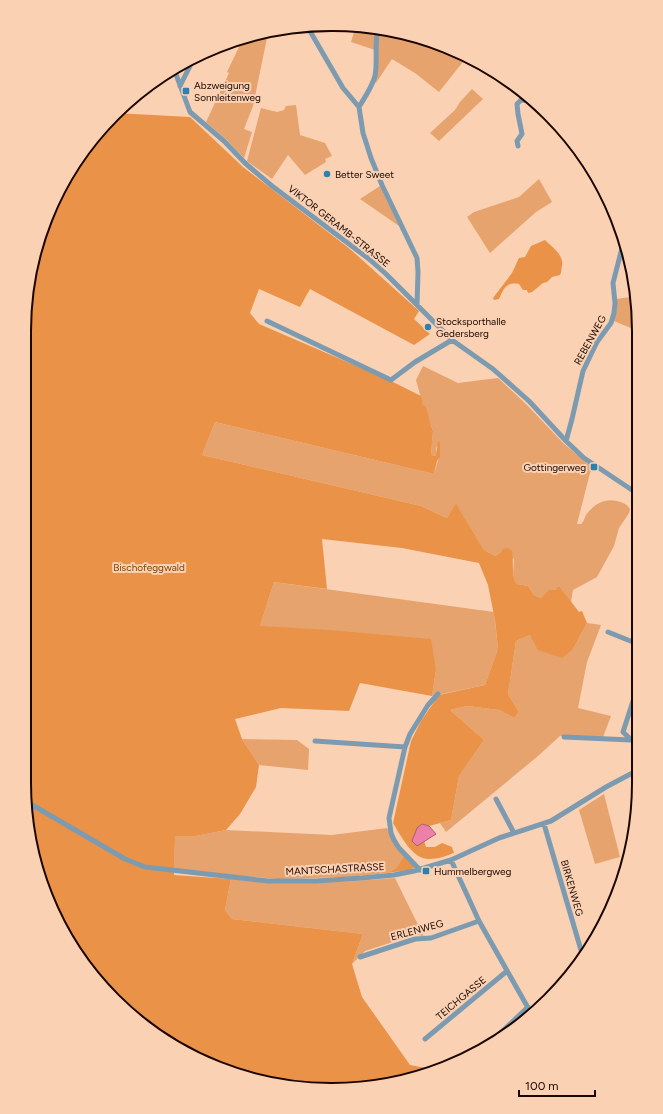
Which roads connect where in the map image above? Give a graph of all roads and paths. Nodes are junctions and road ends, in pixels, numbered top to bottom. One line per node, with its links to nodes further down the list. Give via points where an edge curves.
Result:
1 (311, 32): 7 (street, via 343,88)
2 (377, 35): 7 (street, via 375,76)
3 (190, 67): 5 (street)
4 (176, 74): 5 (street, VIKTOR GERAMB-STRASSE)
5 (180, 86): 10 (street, VIKTOR GERAMB-STRASSE, via 190,112 245,163 368,259)
6 (523, 100): 8 (street, via 518,104 522,134 517,141)
7 (359, 107): 10 (street, via 362,133 371,158 417,258)
8 (518, 146)
9 (621, 251): 13 (street, REBENWEG, via 613,283 614,313 611,323 597,342 583,371)
10 (417, 305): 12 (street, VIKTOR GERAMB-STRASSE)
11 (267, 321): 12 (street, via 391,380)
12 (452, 340): 13 (street, VIKTOR GERAMB-STRASSE, via 512,385)
13 (566, 441): 14 (street, VIKTOR GERAMB-STRASSE, via 588,460)
14 (632, 490)
15 (608, 632): 16 (street)
16 (632, 642)
17 (438, 694): 22 (street, via 416,724)
18 (632, 704): 20 (street, via 623,732)
19 (564, 737): 20 (street)
20 (631, 740)
21 (315, 741): 22 (street)
22 (406, 747): 29 (street, via 388,818 389,827 399,848)
23 (632, 773): 26 (street, MANTSCHASTRASSE)
24 (496, 799): 27 (street)
25 (32, 805): 29 (street, MANTSCHASTRASSE, via 125,859 156,869 268,881 362,878)
26 (544, 824): 27 (street, MANTSCHASTRASSE); 31 (street, BIRKENWEG)
27 (514, 833): 28 (street, MANTSCHASTRASSE)
28 (451, 860): 29 (street, MANTSCHASTRASSE); 30 (street)
29 (420, 870)
30 (479, 921): 32 (street, ERLENWEG, via 430,938 415,938); 33 (street)
31 (581, 950)
32 (360, 957)
33 (508, 971): 34 (street); 36 (street, TEICHGASSE)
34 (528, 1007): 35 (street)
35 (511, 1023)
36 (425, 1039)

